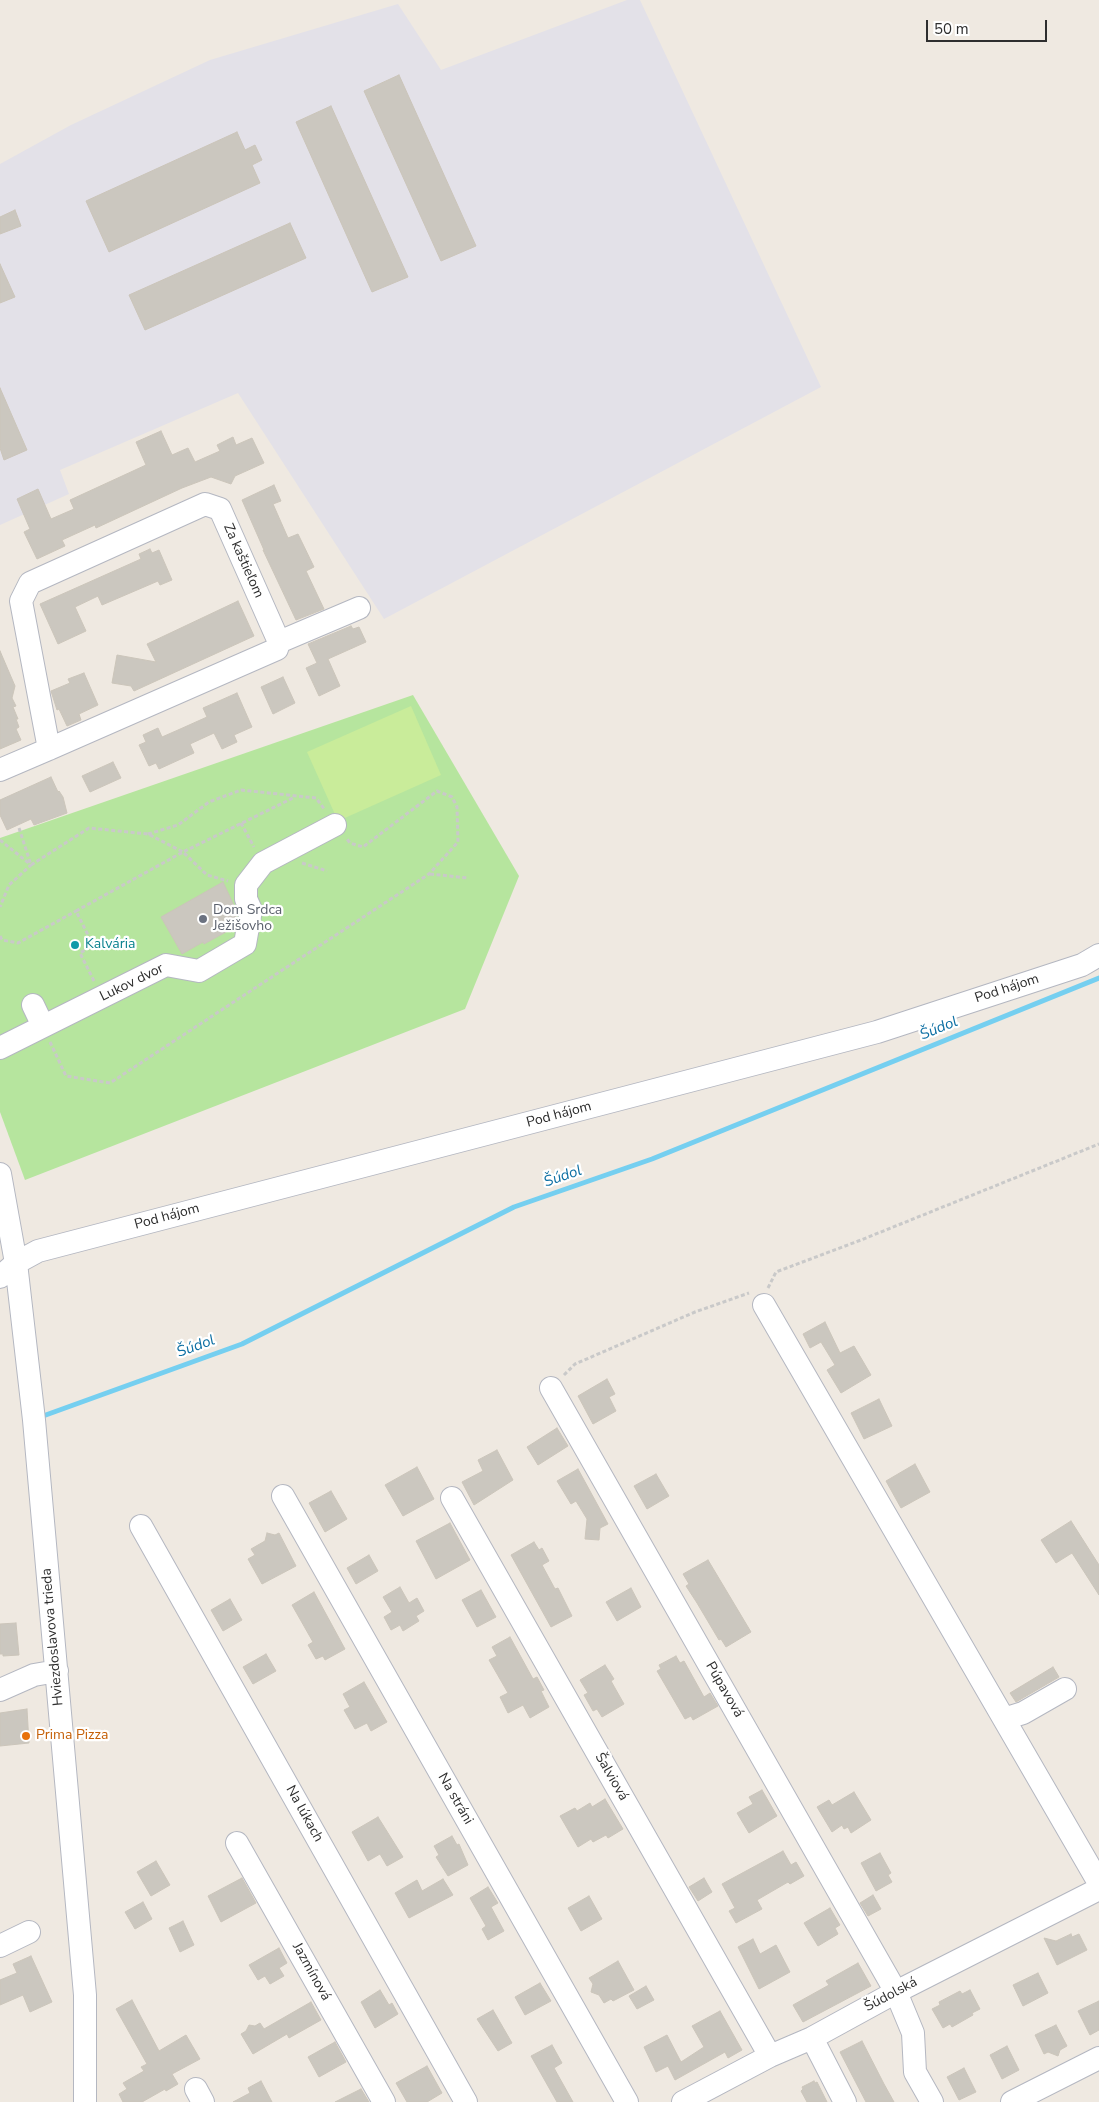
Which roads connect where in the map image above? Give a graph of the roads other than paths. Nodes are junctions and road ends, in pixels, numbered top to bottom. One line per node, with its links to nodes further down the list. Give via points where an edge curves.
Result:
1 (359, 608): 2 (street)
2 (279, 642): 3 (street, via 277,649); 3 (street, Za kaštieľom, via 220,509 205,504 30,584 21,601)
3 (49, 749): 4 (street)
4 (0, 770)
5 (335, 825): 8 (street, Lukov dvor, via 263,863 246,885 246,899 251,910 245,944 199,972 166,964)
6 (1099, 955): 11 (street, Pod hájom, via 1082,965 877,1032 38,1251)
7 (33, 1005): 8 (street)
8 (43, 1026): 9 (street, Lukov dvor)
9 (0, 1048)
10 (0, 1174): 11 (street, Hviezdoslavova trieda)
11 (8, 1270): 17 (street, Hviezdoslavova trieda, via 34,1420)
12 (762, 1296): 20 (street)
13 (551, 1388): 26 (street, Púpavová)
14 (283, 1496): 33 (street, Na stráni)
15 (452, 1498): 28 (street, Šalviová)
16 (141, 1526): 32 (street, Na lúkach)
17 (57, 1671): 18 (street, via 34,1675); 30 (street, Hviezdoslavova trieda, via 85,1995)
18 (0, 1690)
19 (1065, 1690): 20 (street)
20 (1004, 1719): 22 (street)
21 (237, 1843): 31 (street, Jazmínová)
22 (1099, 1883)
23 (1099, 1888): 26 (street, Šúdolská)
24 (29, 1932): 25 (street)
25 (0, 1946)
26 (896, 1992): 27 (street, Šúdolská); 36 (street, Púpavová, via 913,2033 915,2072)
27 (812, 2038): 28 (street, Šúdolská); 35 (street)
28 (770, 2056): 34 (street, Šúdolská)
29 (1099, 2058): 37 (street)
30 (85, 2102)
31 (384, 2102)
32 (466, 2102)
33 (627, 2102)
34 (683, 2102)
35 (845, 2102)
36 (932, 2102)
37 (1012, 2102)

